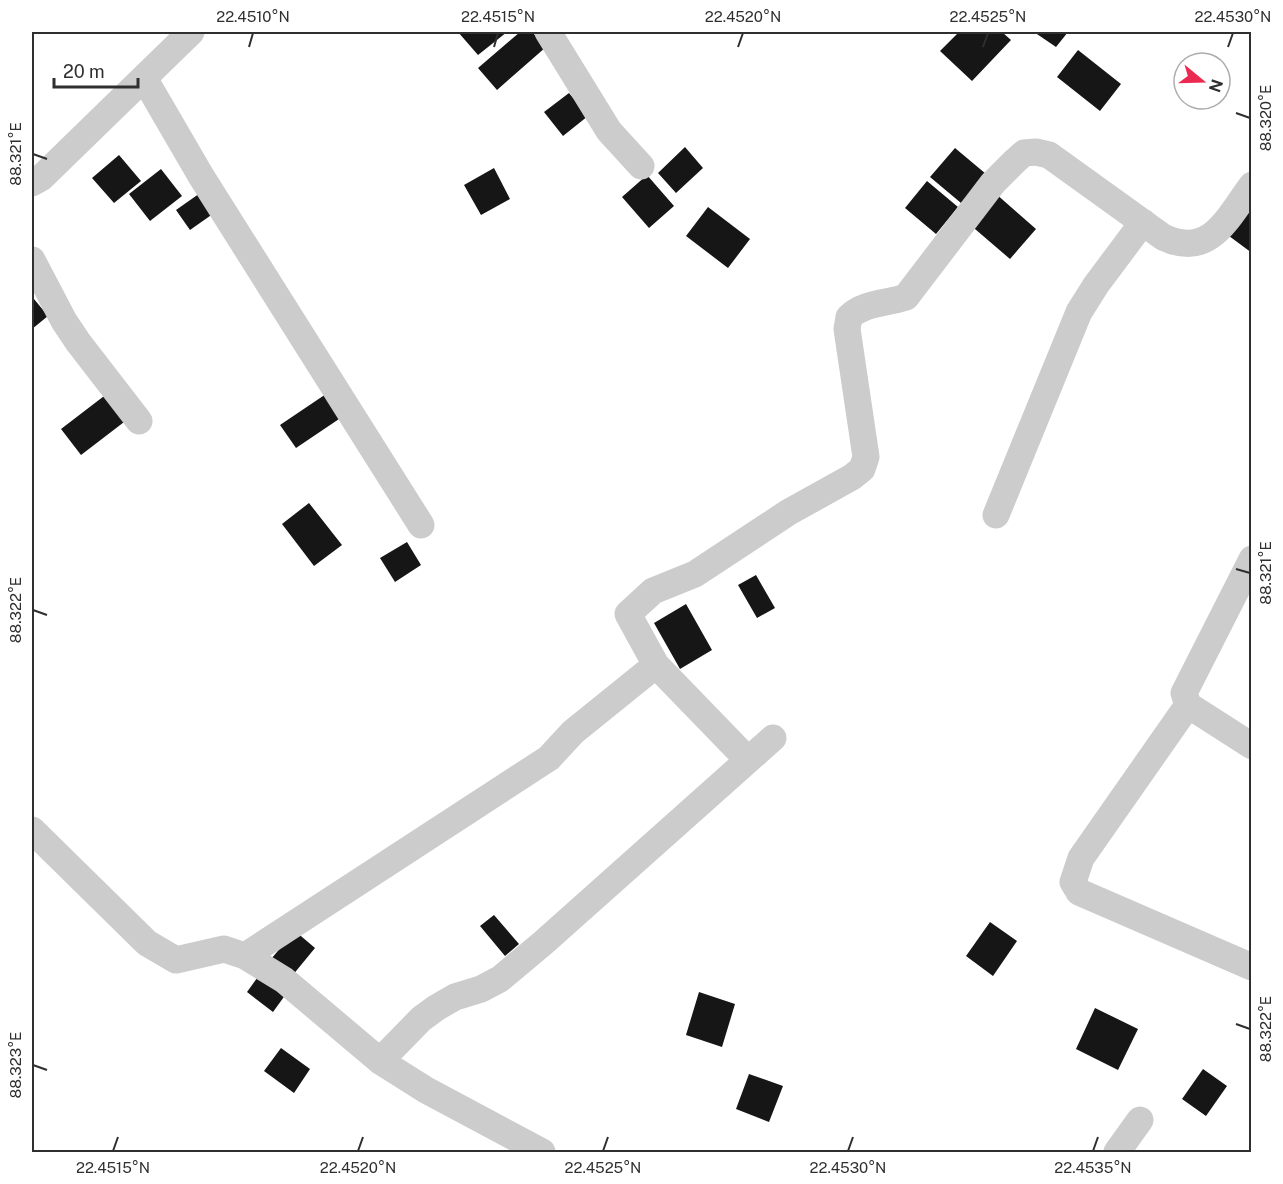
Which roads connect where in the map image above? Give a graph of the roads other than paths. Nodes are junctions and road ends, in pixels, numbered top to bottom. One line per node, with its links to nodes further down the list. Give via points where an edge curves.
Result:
1 (191, 32): 3 (street)
2 (548, 32): 4 (street, via 609,131)
3 (144, 78): 5 (street); 11 (street)
4 (641, 166)
5 (32, 183)
6 (1251, 185): 7 (street, via 1218,230 1193,245 1175,243)
7 (1143, 222): 10 (street, via 1079,312); 13 (street, via 1049,155 1024,153 1015,161 993,183 906,297 866,306 849,317 847,330 866,457 862,469 695,574 653,591 628,614)
8 (32, 260): 9 (street, via 64,321)
9 (139, 421)
10 (996, 515)
11 (421, 525)
12 (1251, 559): 14 (street, via 1184,693)
13 (656, 666): 17 (street); 19 (street, via 573,732 549,758)
14 (1188, 705): 16 (street); 20 (street, via 1081,858 1073,882 1079,892)
15 (773, 738): 17 (street)
16 (1251, 746)
17 (748, 760): 21 (street, via 500,979 436,1008)
18 (32, 830): 19 (street, via 147,943 176,960 224,949)
19 (245, 956): 21 (street, via 284,980)
20 (1251, 967)
21 (380, 1061): 23 (street)
22 (1140, 1120): 24 (street)
23 (542, 1152)
24 (1118, 1152)

